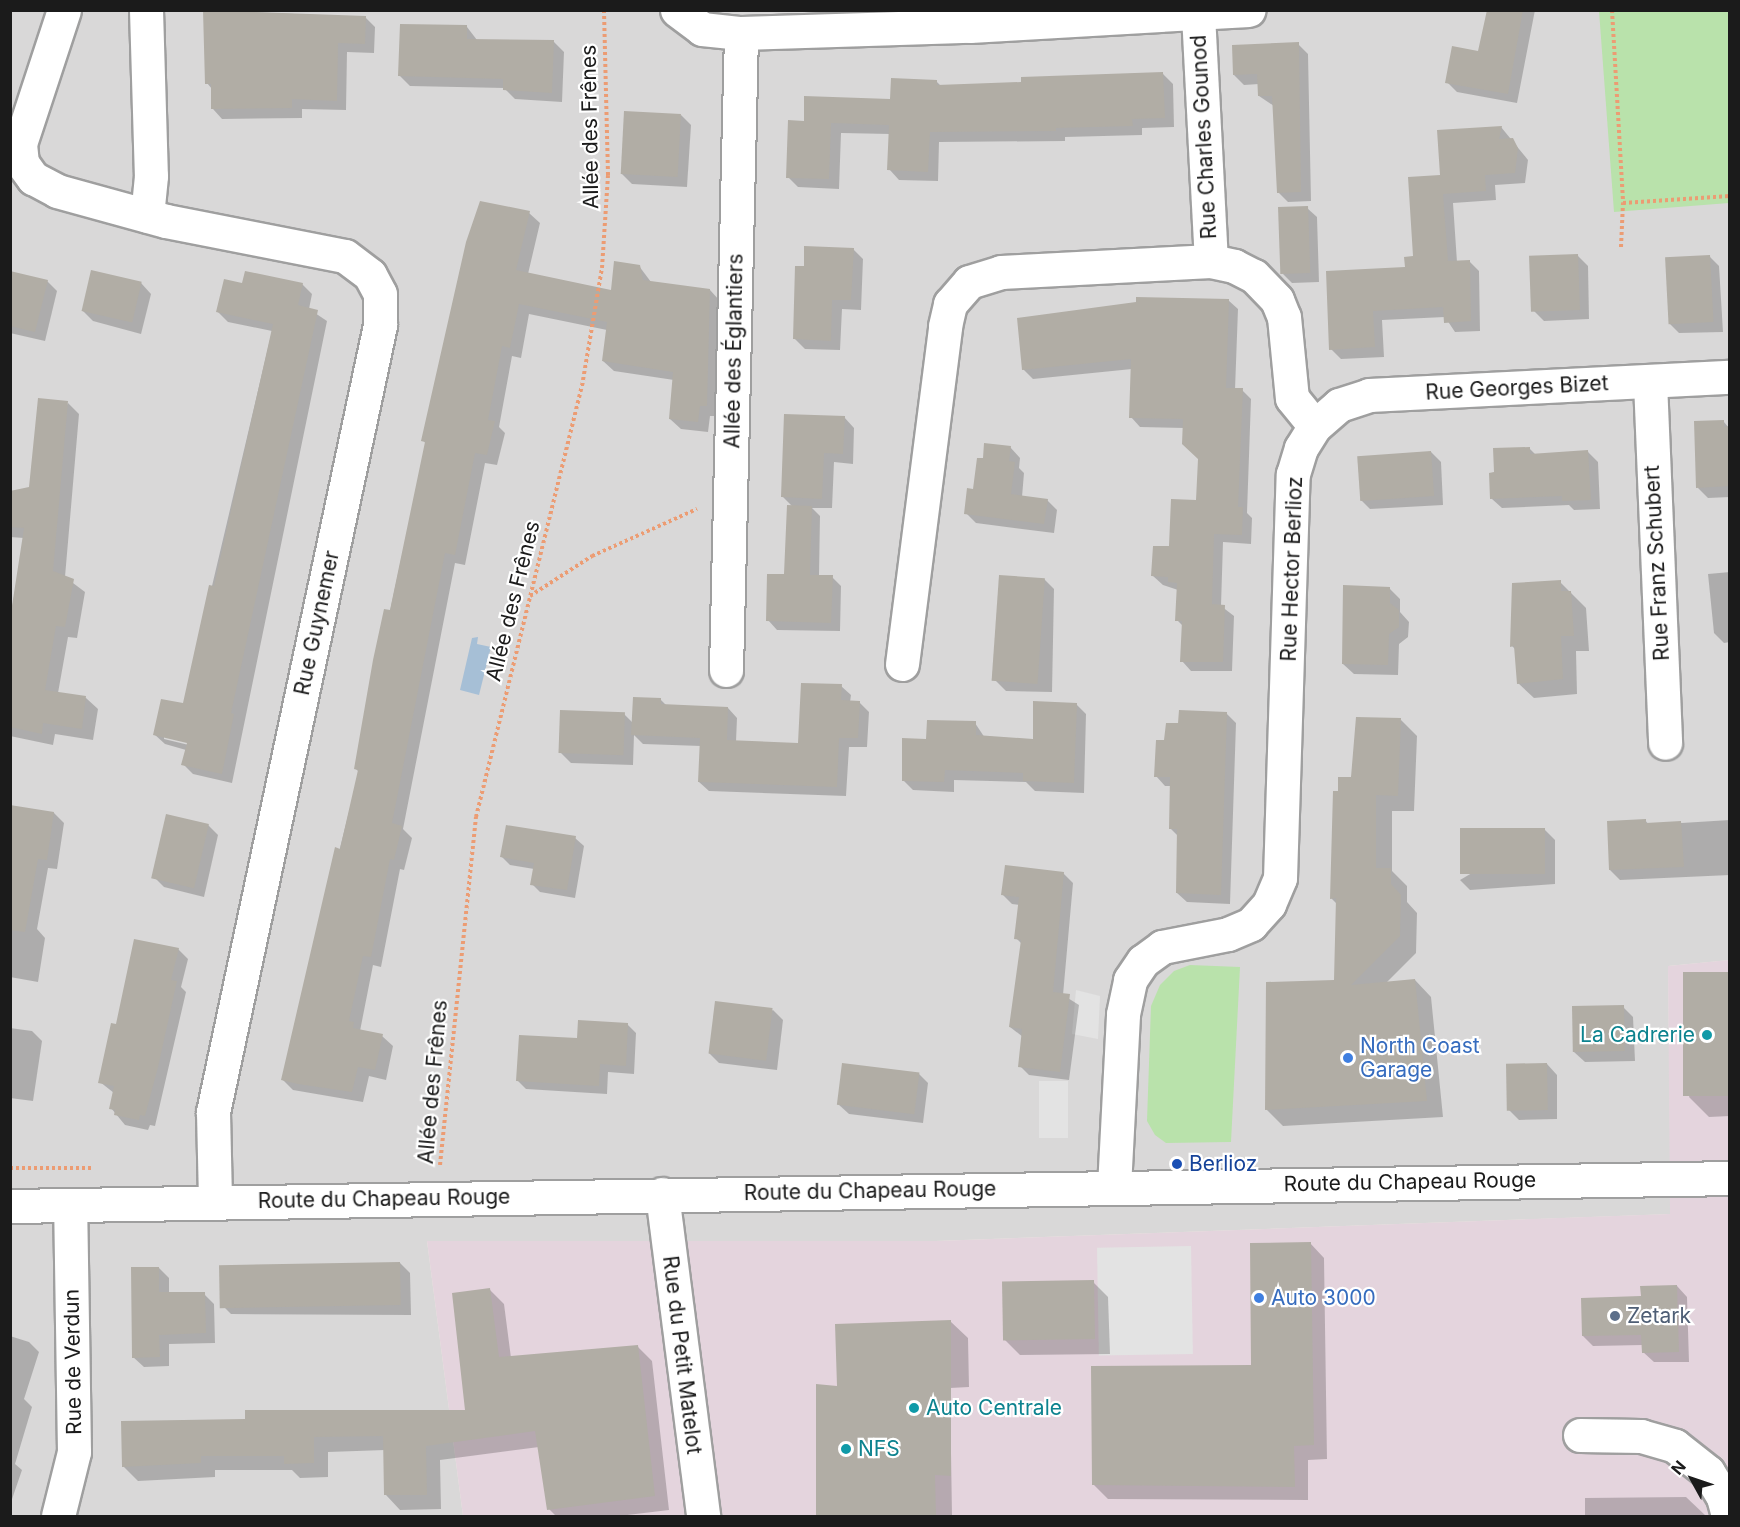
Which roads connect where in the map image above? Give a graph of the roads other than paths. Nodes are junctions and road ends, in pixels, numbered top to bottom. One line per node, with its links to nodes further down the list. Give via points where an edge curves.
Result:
1 (64, 10): 7 (street, Rue Guynemer, via 23,133 22,163 33,178 48,187)
2 (146, 10): 7 (street, via 151,176)
3 (677, 10): 6 (street, via 702,29)
4 (1249, 10): 5 (street)
5 (1198, 14): 6 (street); 8 (street, Rue Charles Gounod)
6 (741, 33): 13 (street, Allée des Églantiers)
7 (147, 216): 18 (street, Rue Guynemer, via 345,256 370,275 381,304 380,326 213,1112)
8 (1211, 261): 11 (street, via 1254,276 1277,300 1284,317 1292,398); 12 (street, via 1001,272 977,277 955,296 945,326)
9 (1730, 377): 10 (street, Rue Georges Bizet)
10 (1650, 382): 11 (street, Rue Georges Bizet, via 1370,395 1339,405); 14 (street, Rue Franz Schubert)
11 (1315, 426): 16 (street, Rue Hector Berlioz, via 1301,448 1293,474 1280,878 1269,904 1251,924 1228,934 1162,947 1143,961 1130,980 1123,1014)
12 (902, 664)
13 (726, 670)
14 (1665, 743)
15 (1730, 1178): 16 (street, Route du Chapeau Rouge)
16 (1114, 1186): 17 (street, Route du Chapeau Rouge)
17 (662, 1194): 18 (street, Route du Chapeau Rouge); 23 (street, Rue du Petit Matelot)
18 (215, 1203): 19 (street, Route du Chapeau Rouge)
19 (70, 1205): 20 (street, Route du Chapeau Rouge); 22 (street, Rue de Verdun, via 75,1452)
20 (10, 1206)
21 (1580, 1435): 24 (street, via 1641,1436 1675,1446 1708,1472 1723,1497)
22 (58, 1516)
23 (703, 1516)
24 (1728, 1516)

